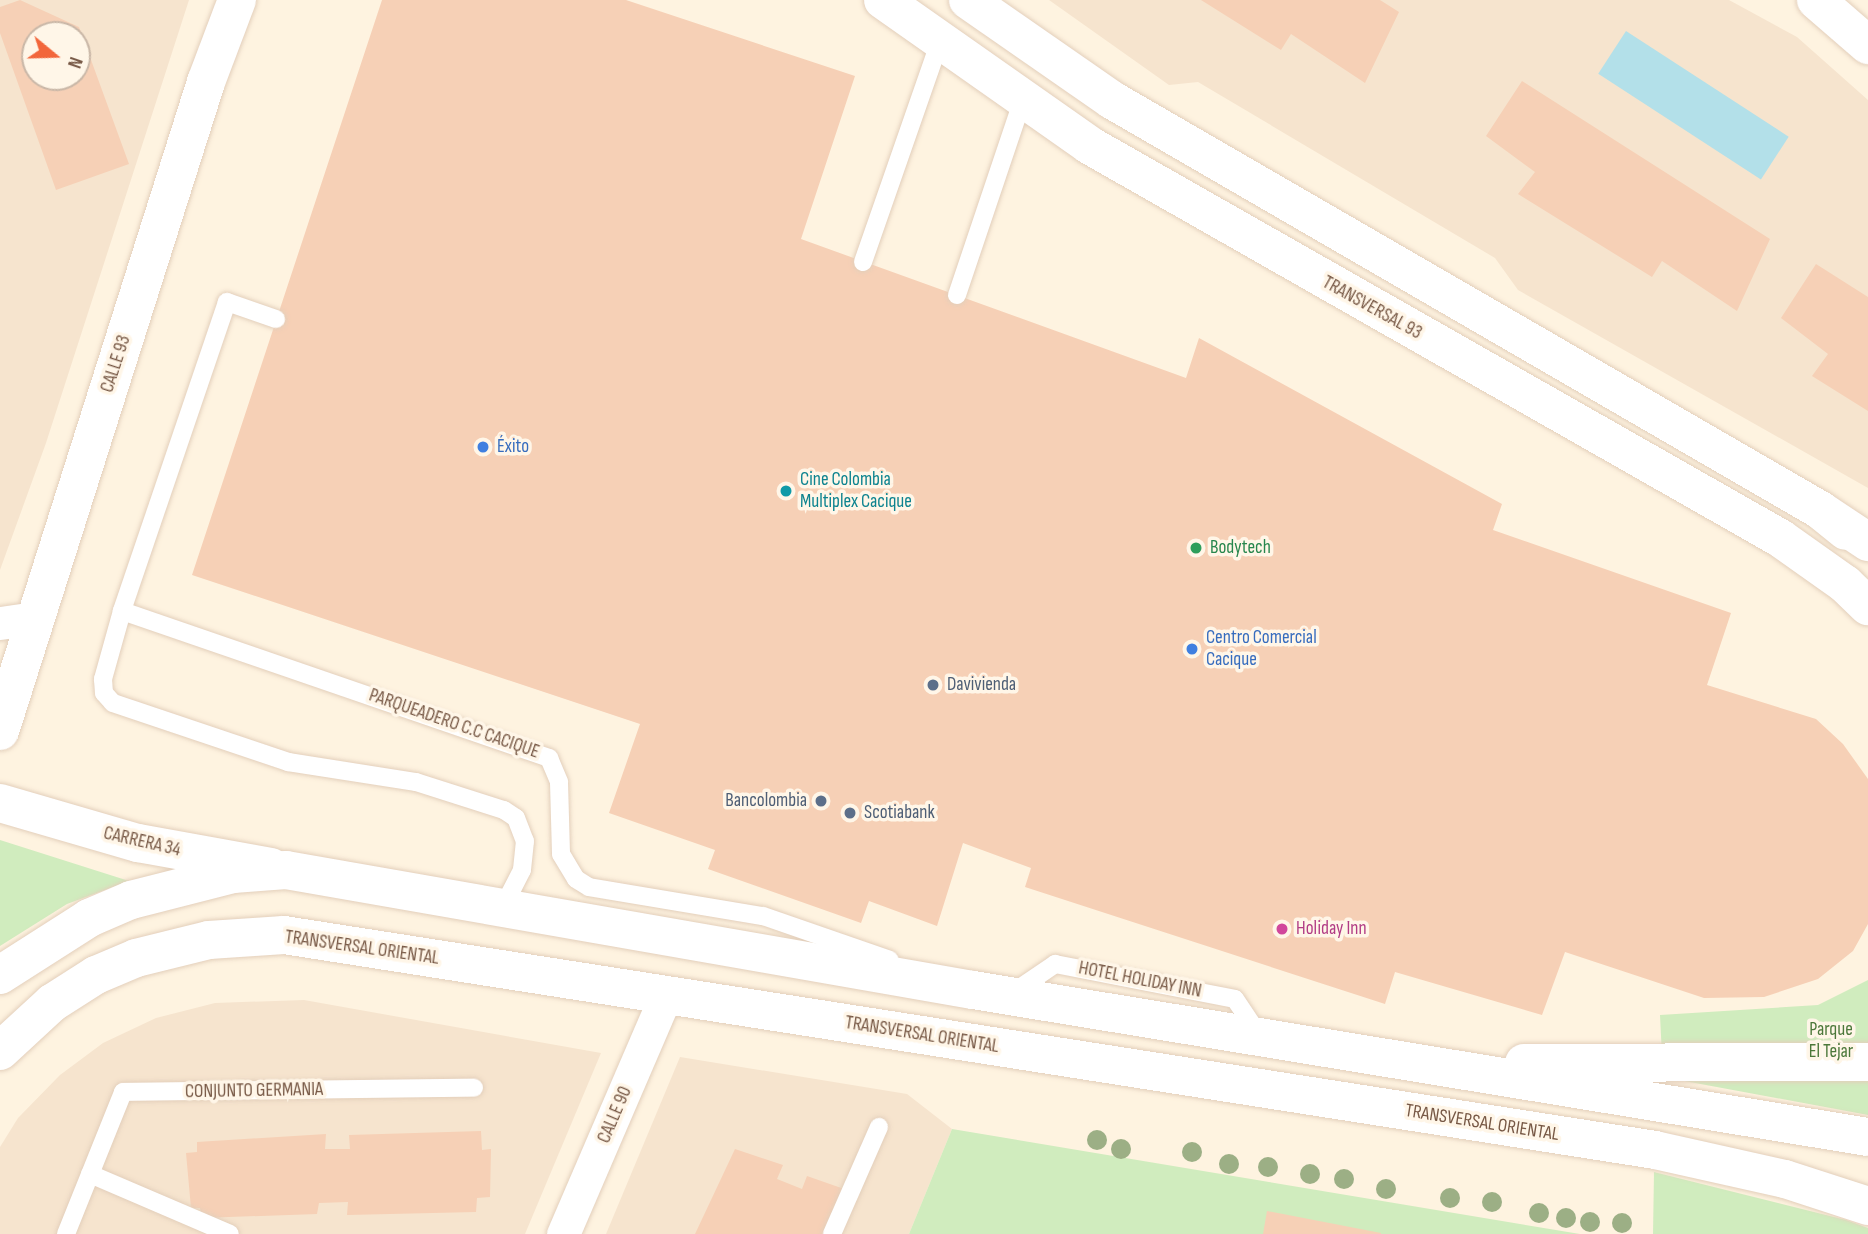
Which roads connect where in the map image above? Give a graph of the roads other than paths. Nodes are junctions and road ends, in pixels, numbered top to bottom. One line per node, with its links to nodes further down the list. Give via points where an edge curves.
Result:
1 (237, 0): 16 (main road, CALLE 93)
2 (883, 0): 5 (main road, TRANSVERSAL 93)
3 (968, 0): 11 (main road, via 1112,100)
4 (1816, 0): 6 (main road)
5 (940, 41): 7 (main road, TRANSVERSAL 93); 8 (lane)
6 (1868, 45)
7 (1023, 99): 9 (lane); 14 (main road, TRANSVERSAL 93, via 1183,202 1780,538 1845,584)
8 (863, 262)
9 (957, 295)
10 (276, 319): 15 (lane, via 227,302)
11 (1820, 510): 12 (main road); 13 (main road)
12 (1868, 542)
13 (1868, 552)
14 (1868, 607)
15 (122, 611): 20 (lane, via 103,679 104,693 113,703 288,762 416,782 516,818 525,852 514,890); 22 (lane, PARQUEADERO C.C CACIQUE, via 549,758 559,782 561,854 576,879 589,887 764,916)
16 (18, 621): 17 (main road, CALLE 93)
17 (0, 730)
18 (0, 803): 19 (main road, CARRERA 34, via 138,843)
19 (286, 870): 20 (main road); 21 (main road, via 209,878 131,900 89,918)
20 (502, 909): 22 (main road)
21 (0, 975)
22 (991, 993): 26 (main road)
23 (666, 995): 24 (main road, TRANSVERSAL ORIENTAL, via 284,935 247,935 172,946 96,975 52,1003); 31 (main road, TRANSVERSAL ORIENTAL, via 1655,1150 1785,1179); 34 (street, CALLE 90)
24 (0, 1051)
25 (1868, 1062): 26 (main road)
26 (1415, 1064): 29 (main road)
27 (474, 1088): 30 (lane, CONJUNTO GERMANIA, via 123,1092)
28 (879, 1127): 35 (lane)
29 (1868, 1137)
30 (90, 1174): 32 (lane, CONJUNTO GERMANIA); 33 (lane)
31 (1868, 1206)
32 (65, 1234)
33 (229, 1234)
34 (563, 1234)
35 (832, 1234)

